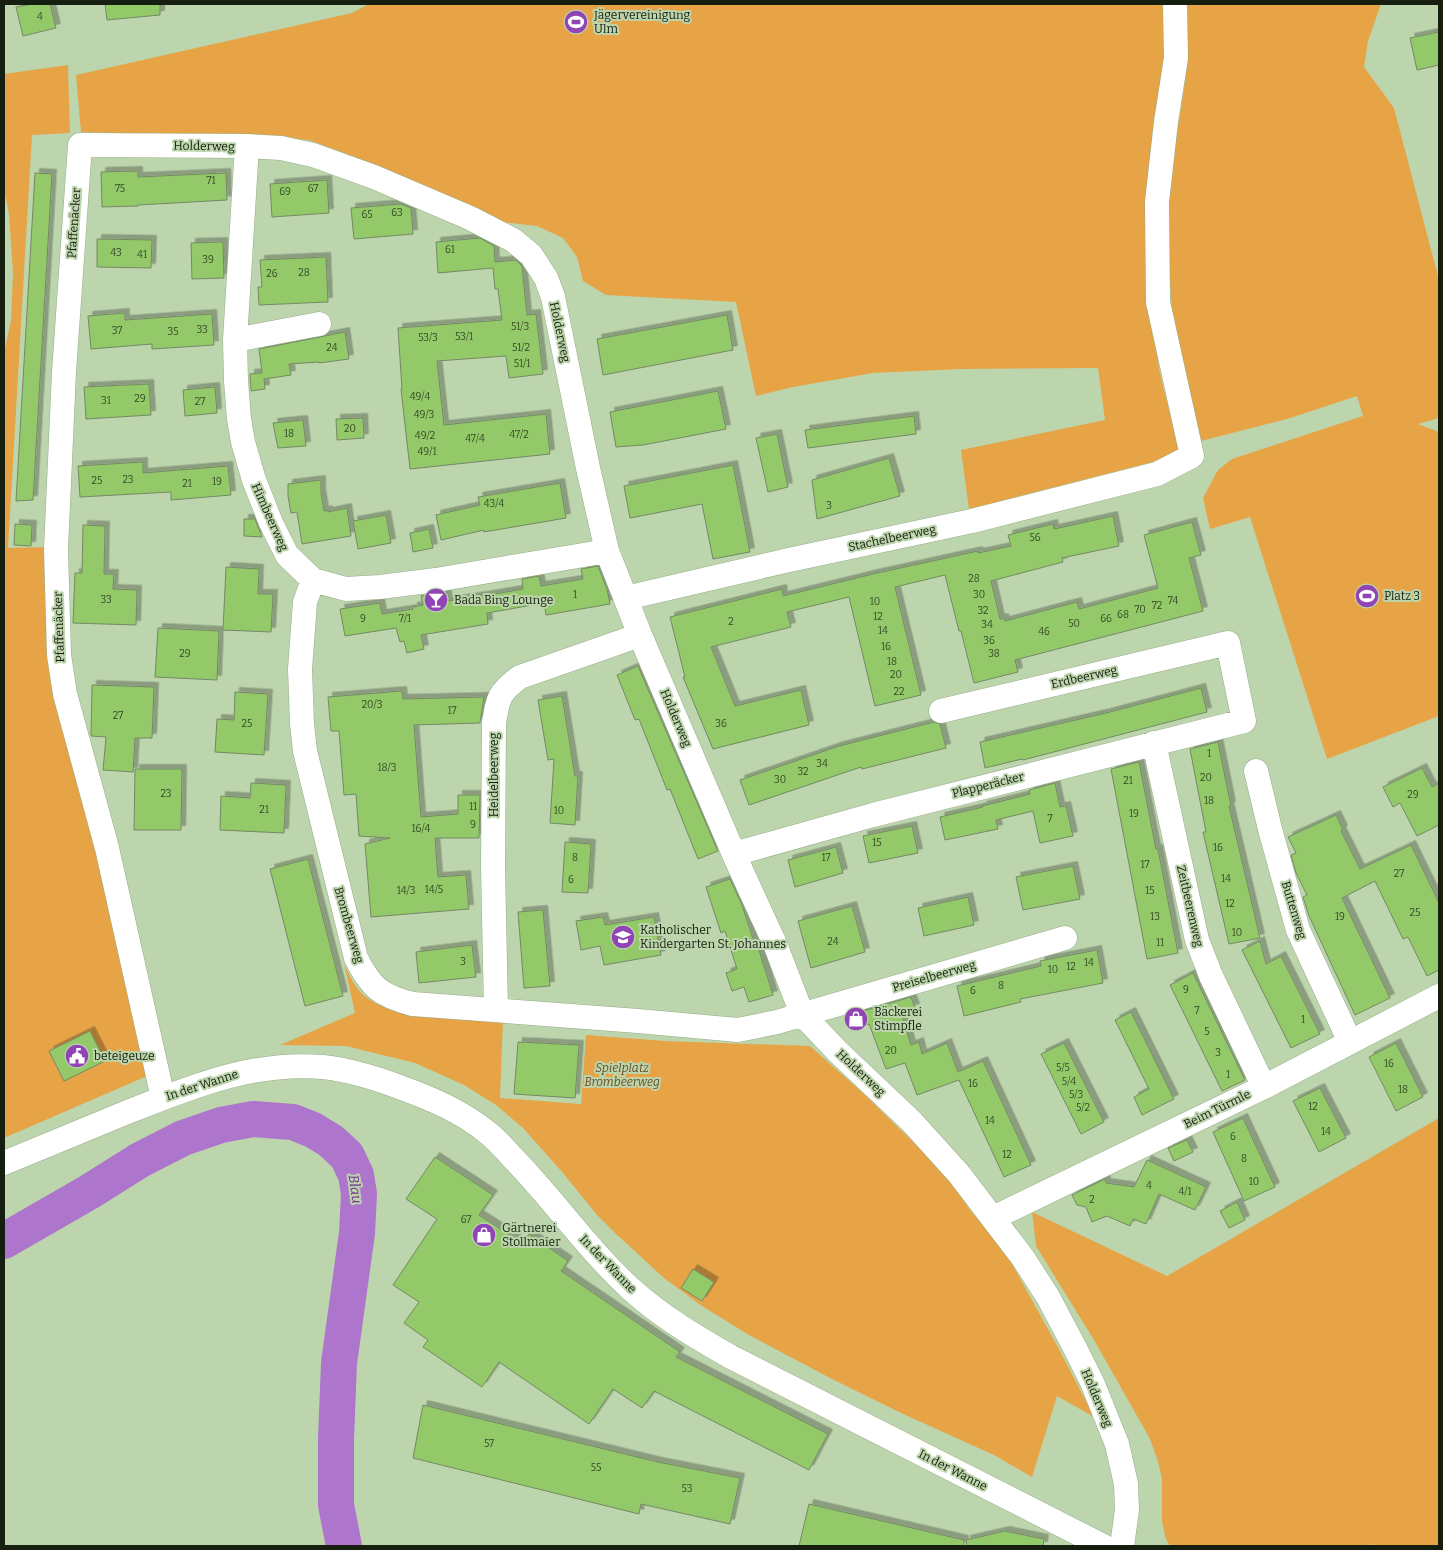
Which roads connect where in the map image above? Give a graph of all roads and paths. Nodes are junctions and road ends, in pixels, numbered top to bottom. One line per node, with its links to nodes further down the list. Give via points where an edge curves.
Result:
1 (1175, 4): 8 (street, Stachelbeerweg, via 1176,58 1157,202 1158,302 1192,456 1157,474 972,521)
2 (80, 145): 3 (street, Holderweg); 21 (street, Pfaffenäcker, via 56,539 59,655 65,694 107,848)
3 (247, 146): 5 (street, Himbeerweg); 6 (street, Holderweg, via 281,148 314,155 374,177 470,218 513,240 531,255 546,278 553,297)
4 (318, 324): 5 (street)
5 (235, 340): 7 (street, Himbeerweg, via 239,419 254,480 287,555)
6 (607, 551): 7 (street, via 380,587 346,588); 8 (street, Holderweg)
7 (312, 580): 17 (street, Brombeerweg, via 305,602 300,668 303,733 308,766 356,958 366,976 381,992 396,1000)
8 (626, 598): 9 (street, Holderweg)
9 (640, 634): 14 (street, Holderweg); 17 (street, Heidelbeerweg, via 520,678 502,693 496,706 493,868)
10 (941, 711): 11 (street, Erdbeerweg, via 1228,643)
11 (1244, 722): 12 (street, Plapperäcker)
12 (1154, 744): 14 (street, Plapperäcker, via 873,815); 20 (street, Zeitbeerenweg, via 1197,940 1210,976)
13 (1256, 771): 19 (street, Buttenweg, via 1298,930)
14 (734, 854): 18 (street, Holderweg, via 775,944)
15 (1065, 938): 18 (street, Preiselbeerweg)
16 (1439, 996): 19 (street, Beim Türmle)
17 (496, 1010): 18 (street, Brombeerweg, via 738,1030)
18 (802, 1014): 23 (street, Holderweg, via 912,1122)
19 (1350, 1042): 20 (street, Beim Türmle)
20 (1264, 1086): 23 (street, Beim Türmle)
21 (163, 1098): 22 (street, In der Wanne); 24 (street, In der Wanne, via 233,1074 263,1069 323,1067 381,1080 434,1101 488,1133 632,1290 690,1334)
22 (4, 1163)
23 (993, 1218): 25 (street, Holderweg, via 1048,1297 1104,1410 1117,1444 1126,1484 1127,1510)
24 (1103, 1546)
25 (1122, 1546)

